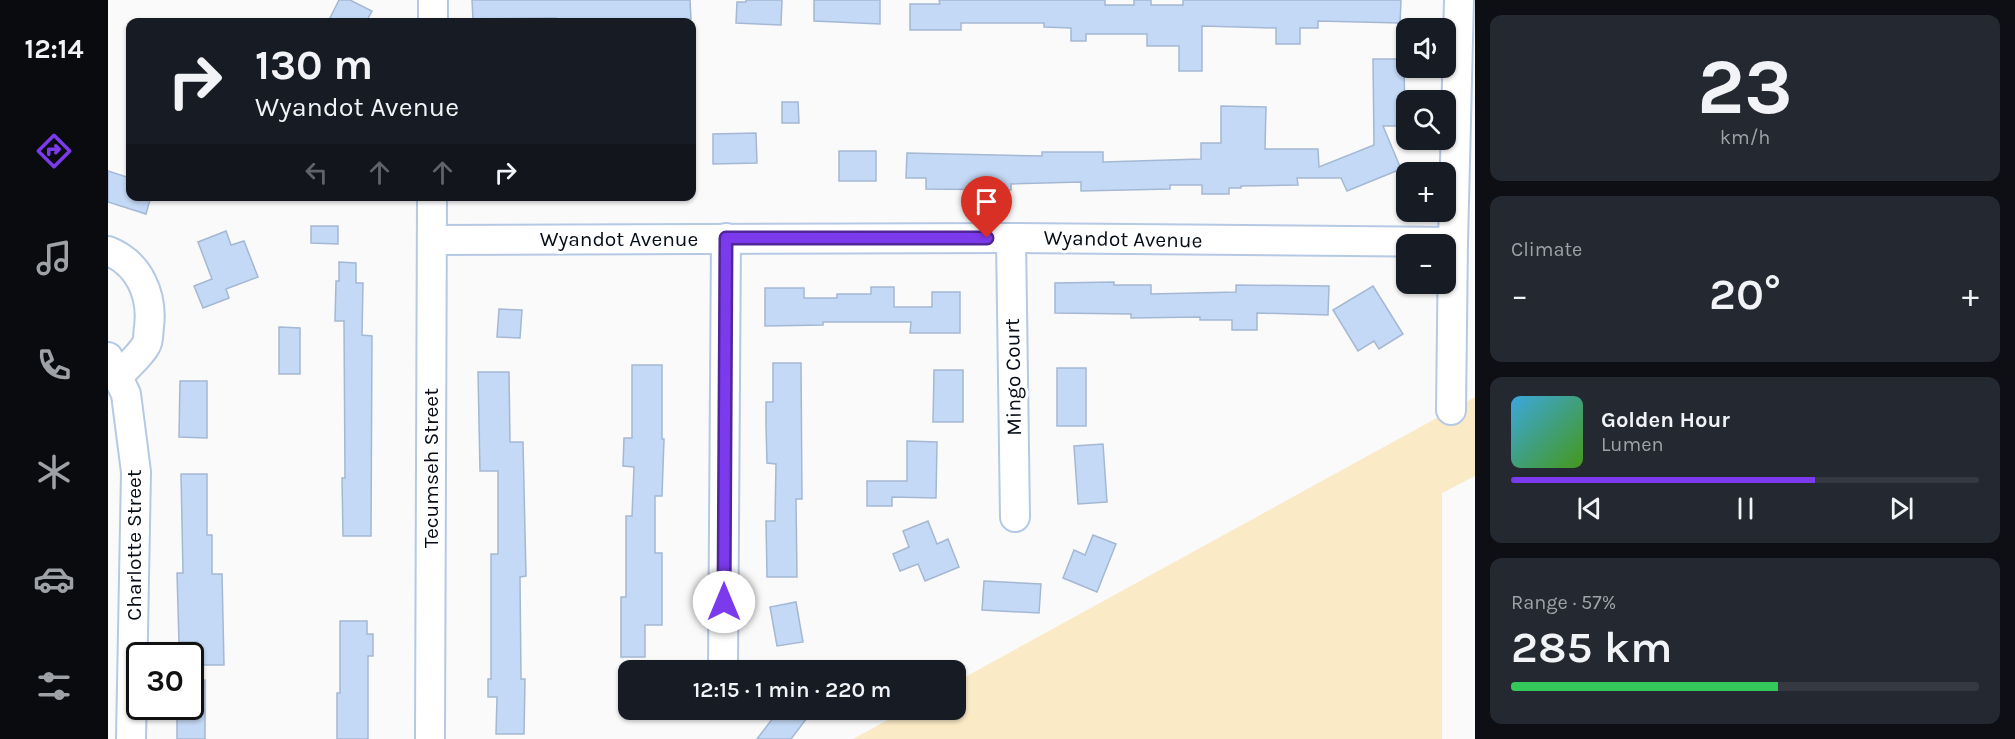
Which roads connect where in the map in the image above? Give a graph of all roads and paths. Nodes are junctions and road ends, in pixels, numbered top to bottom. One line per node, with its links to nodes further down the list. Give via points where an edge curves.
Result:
1 (433, 0): 3 (street)
2 (1459, 0): 5 (street)
3 (433, 18)
4 (432, 201): 8 (street, Tecumseh Street)
5 (1453, 234)
6 (726, 238): 7 (street, Wyandot Avenue); 8 (street, Wyandot Avenue); 15 (street)
7 (1011, 238): 9 (street, Wyandot Avenue); 14 (street, Mingo Court)
8 (432, 240): 17 (street, Tecumseh Street)
9 (1396, 241)
10 (108, 251): 12 (street, via 137,272 148,294 150,318 147,345)
11 (1452, 294): 13 (street)
12 (113, 367): 16 (street, Charlotte Street, via 126,394 136,471)
13 (1451, 410)
14 (1015, 517)
15 (723, 660)
16 (131, 739)
17 (430, 739)

